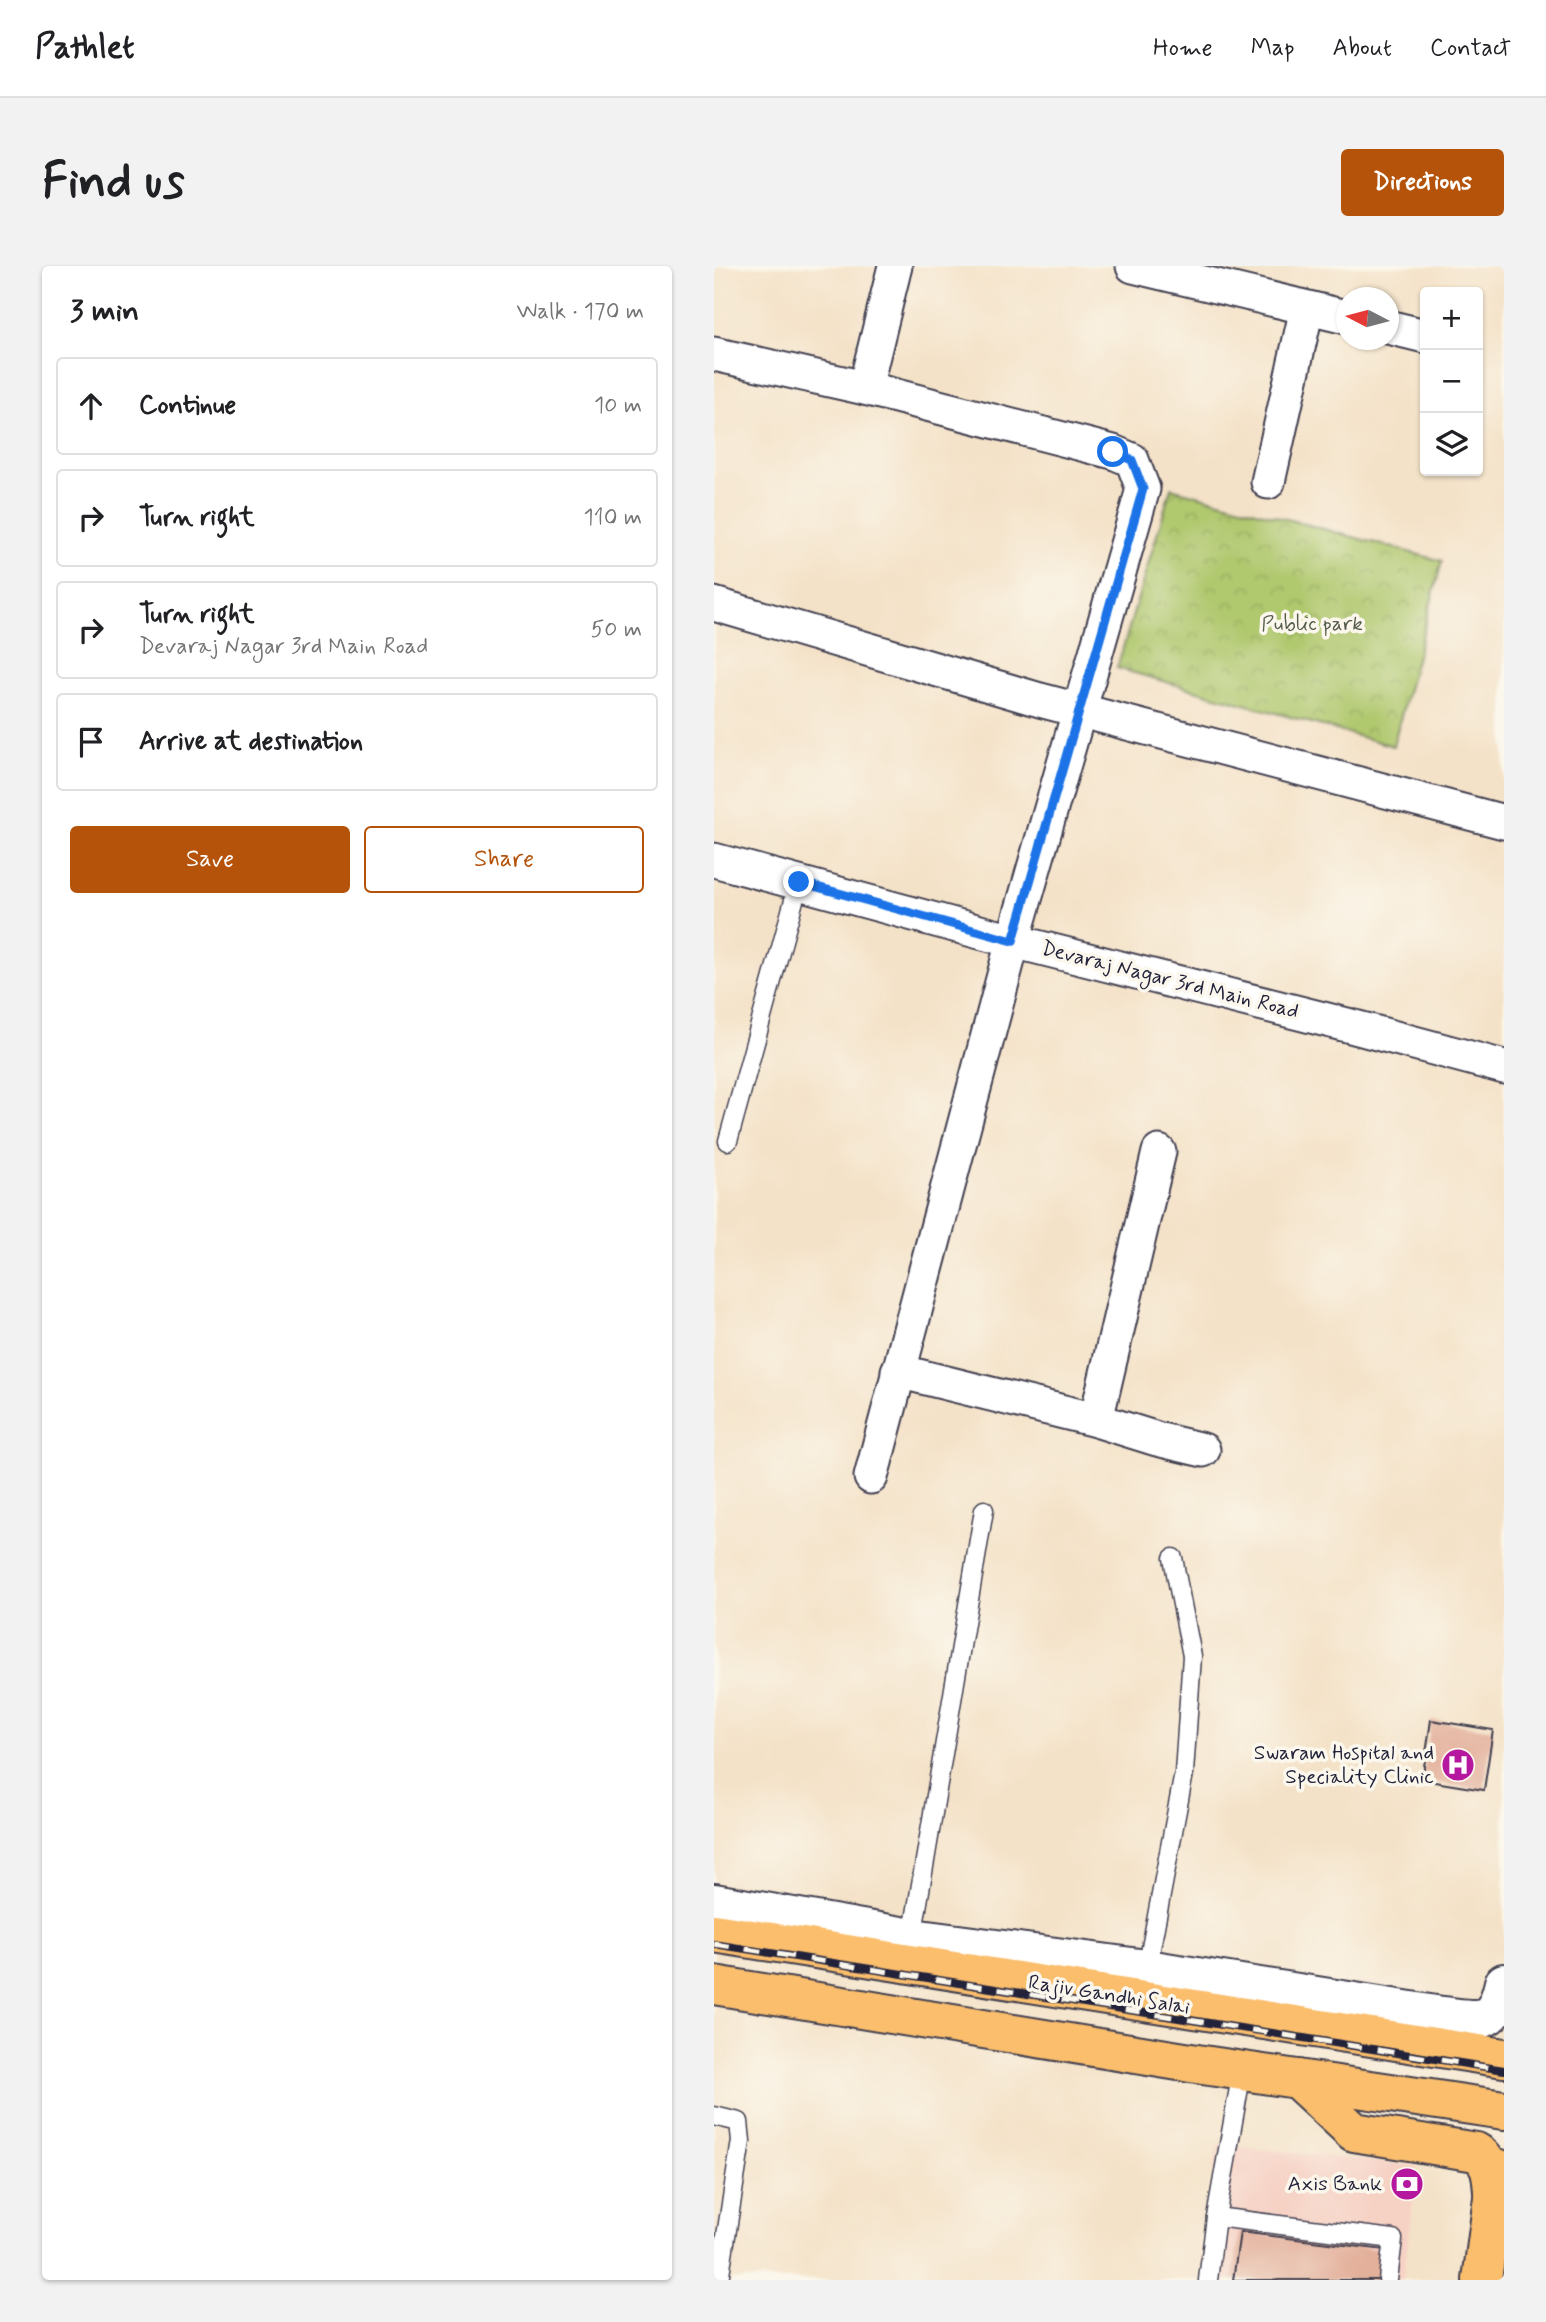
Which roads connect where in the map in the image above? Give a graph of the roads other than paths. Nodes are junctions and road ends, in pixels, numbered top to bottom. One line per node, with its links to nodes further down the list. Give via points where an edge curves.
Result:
1 (895, 266): 8 (street)
2 (1133, 266): 3 (street)
3 (1307, 308): 4 (street); 9 (street)
4 (1336, 315)
5 (1399, 330): 6 (street)
6 (1420, 335)
7 (714, 354): 8 (street)
8 (865, 388): 11 (street, via 1132,460 1143,489)
9 (1268, 482)
10 (714, 604): 11 (street)
11 (1080, 711): 12 (street); 15 (street)
12 (1504, 822)
13 (714, 860): 14 (street, Devaraj Nagar 3rd Main Road)
14 (799, 882): 15 (street, Devaraj Nagar 3rd Main Road); 17 (lane)
15 (1013, 941): 16 (street, Devaraj Nagar 3rd Main Road); 19 (street)
16 (1503, 1066)
17 (728, 1141)
18 (1159, 1152): 20 (street)
19 (898, 1371): 20 (street); 22 (street)
20 (1096, 1420): 21 (street)
21 (1203, 1450)
22 (871, 1477)
23 (985, 1510): 27 (lane)
24 (1173, 1558): 28 (lane, via 1192,1656 1184,1773)
25 (714, 1903): 27 (street)
26 (714, 1933): 31 (main road, Rajiv Gandhi Salai)
27 (912, 1938): 28 (street)
28 (1147, 1969): 31 (street)
29 (1504, 1983): 31 (street, via 1499,2004 1483,2018)
30 (714, 1985): 33 (main road)
31 (1324, 2013): 32 (main road, Rajiv Gandhi Salai)
32 (1504, 2057)
33 (1242, 2071): 34 (main road); 39 (lane)
34 (1297, 2079): 35 (main road); 38 (main road, via 1354,2133 1476,2151 1487,2162)
35 (1504, 2109)
36 (714, 2116): 40 (lane, via 739,2122 741,2141)
37 (1504, 2122): 38 (main road)
38 (1493, 2192): 43 (main road)
39 (1216, 2217): 41 (lane); 42 (lane, via 1393,2239)
40 (719, 2280)
41 (1208, 2280)
42 (1388, 2280)
43 (1482, 2280)

